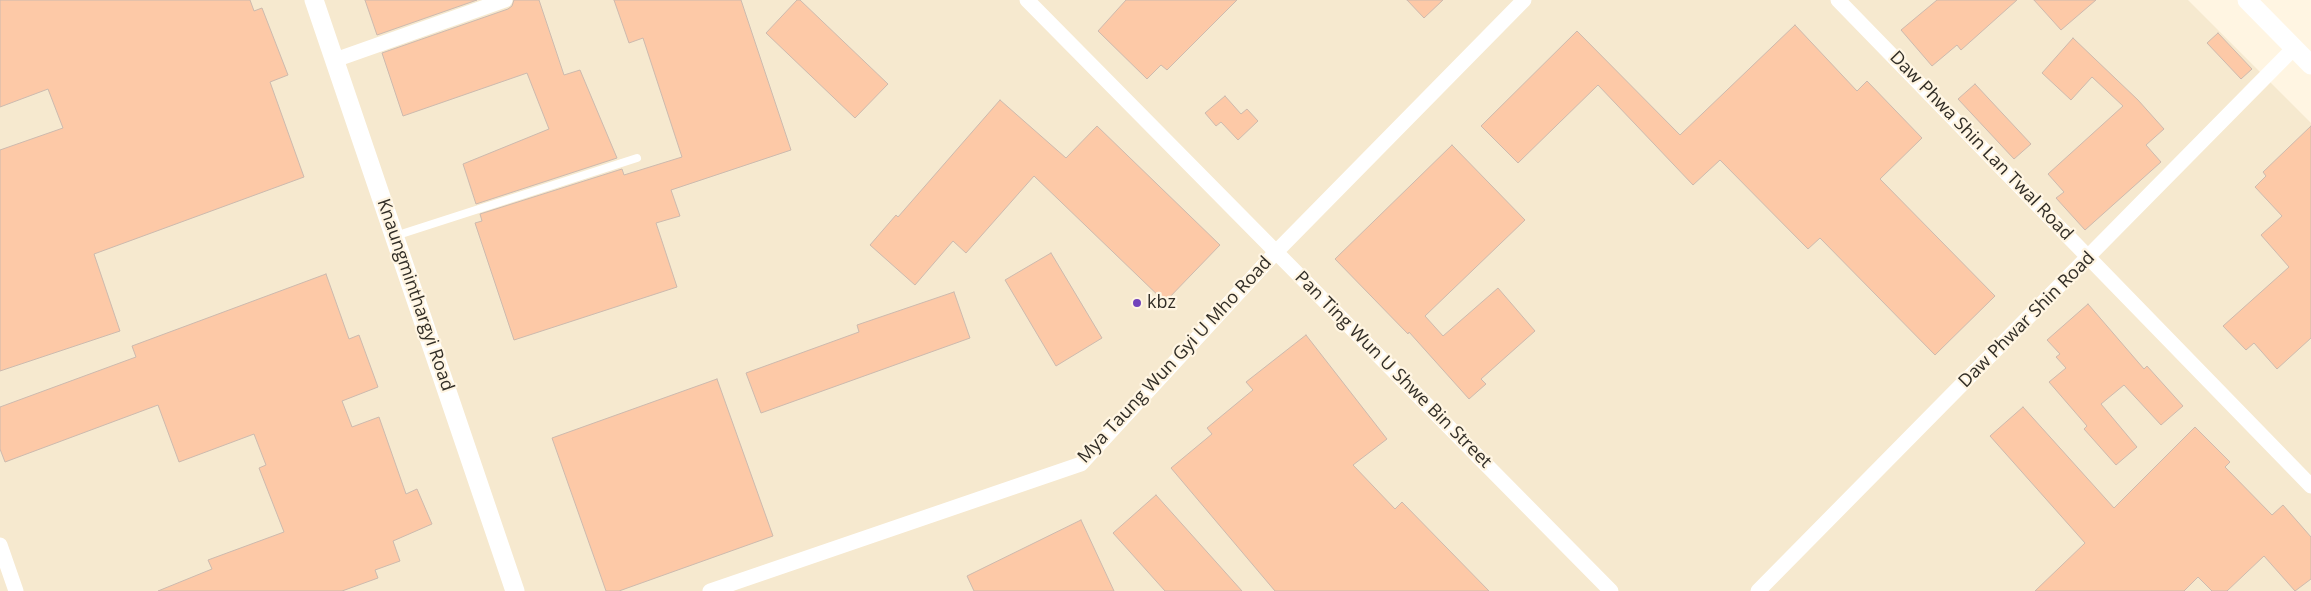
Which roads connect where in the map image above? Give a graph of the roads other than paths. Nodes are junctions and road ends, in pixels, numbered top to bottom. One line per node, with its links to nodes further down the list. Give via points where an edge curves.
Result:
1 (314, 0): 8 (street, Knaungminthargyi Road)
2 (505, 0): 8 (street)
3 (1027, 0): 12 (street, Pan Ting Wun U Shwe Bin Street)
4 (1524, 0): 12 (street, Mya Taung Wun Gyi U Mho Road)
5 (1838, 0): 13 (street, Daw Phwa Shin Lan Twal Road)
6 (2247, 0): 7 (street)
7 (2294, 48): 9 (street); 13 (street, Daw Phwar Shin Road)
8 (335, 60): 11 (street, Knaungminthargyi Road)
9 (2311, 64)
10 (637, 158): 11 (lane)
11 (394, 236): 17 (street, Knaungminthargyi Road)
12 (1276, 252): 18 (street, Mya Taung Wun Gyi U Mho Road, via 1081,464); 19 (street, Pan Ting Wun U Shwe Bin Street)
13 (2089, 258): 14 (street, Daw Phwa Shin Lan Twal Road); 20 (street, Daw Phwar Shin Road)
14 (2311, 486)
15 (0, 545): 16 (street)
16 (16, 591)
17 (515, 591)
18 (710, 591)
19 (1611, 591)
20 (1758, 591)

